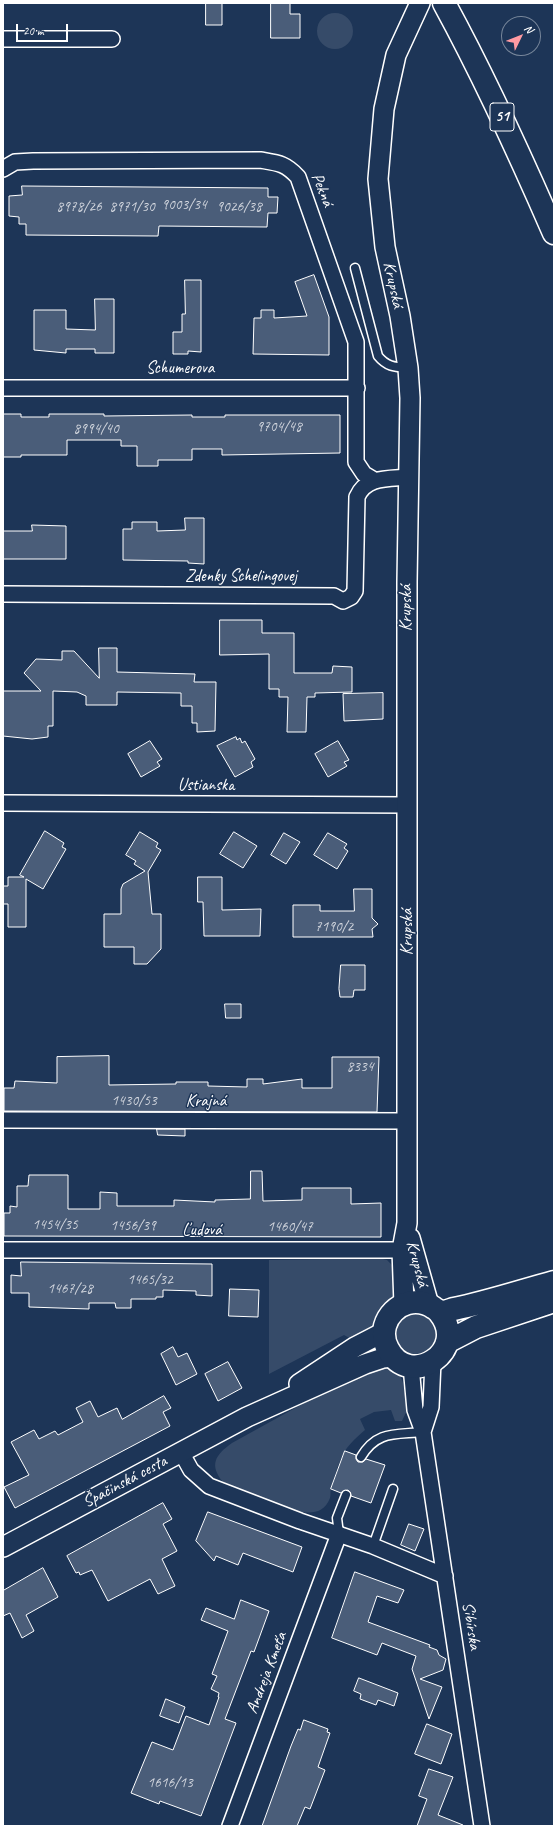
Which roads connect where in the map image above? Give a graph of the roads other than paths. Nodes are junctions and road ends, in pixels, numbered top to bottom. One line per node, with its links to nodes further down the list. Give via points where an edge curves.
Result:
1 (444, 3): 6 (main road, 51, via 518,149)
2 (418, 8): 8 (street, Krupská, via 396,55 384,108 378,179 385,247)
3 (3, 39): 4 (street)
4 (112, 39)
5 (3, 169): 10 (street, Pekná, via 15,162 33,161 260,160 282,163 298,177 351,324 356,342)
6 (554, 233)
7 (355, 268): 8 (lane, via 378,356 383,363 390,366)
8 (408, 368): 11 (street, Krupská)
9 (3, 388): 10 (street, Schumerova)
10 (357, 388): 12 (street, Pekná, via 356,462 364,474)
11 (409, 477): 12 (street); 15 (street, Krupská)
12 (374, 480): 13 (street, Zdenky Schelingovej, via 360,490 357,497 355,591 351,597 343,601 334,596)
13 (3, 594)
14 (3, 803): 15 (street, Ustianska)
15 (408, 805): 17 (street, Krupská)
16 (3, 1120): 17 (street, Krajná)
17 (408, 1121): 18 (street, Krupská)
18 (407, 1223): 20 (street, Krupská); 24 (street, Krupská, via 415,1260)
19 (3, 1250): 20 (street, Ľudová)
20 (402, 1250): 23 (street, Krupská)
21 (554, 1282): 24 (main road, via 471,1306)
22 (554, 1302): 26 (main road, via 476,1327)
23 (404, 1305): 24 (main road, via 416,1302); 25 (main road, via 390,1316)
24 (434, 1308): 26 (main road, via 448,1328)
25 (384, 1332): 27 (main road, via 386,1345); 29 (street, Špačinská cesta, via 355,1347)
26 (447, 1342): 28 (main road, via 442,1353)
27 (402, 1361): 28 (main road, via 422,1366); 29 (street, Špačinská cesta, via 383,1358 365,1364); 30 (street, Sibírska)
28 (433, 1362): 30 (street, Sibírska, via 431,1407)
29 (247, 1416): 31 (street, Špačinská cesta)
30 (423, 1432): 32 (lane, via 383,1436 366,1448); 38 (street, Sibírska)
31 (181, 1452): 35 (street, via 192,1470 209,1486); 37 (street, Špačinská cesta)
32 (361, 1457)
33 (393, 1489): 36 (lane)
34 (346, 1495): 35 (lane, via 337,1518)
35 (339, 1534): 36 (street); 39 (street, Andreja Kmeťa)
36 (373, 1546): 38 (street)
37 (3, 1547)
38 (445, 1576): 40 (street, Sibírska)
39 (230, 1826)
40 (482, 1826)

